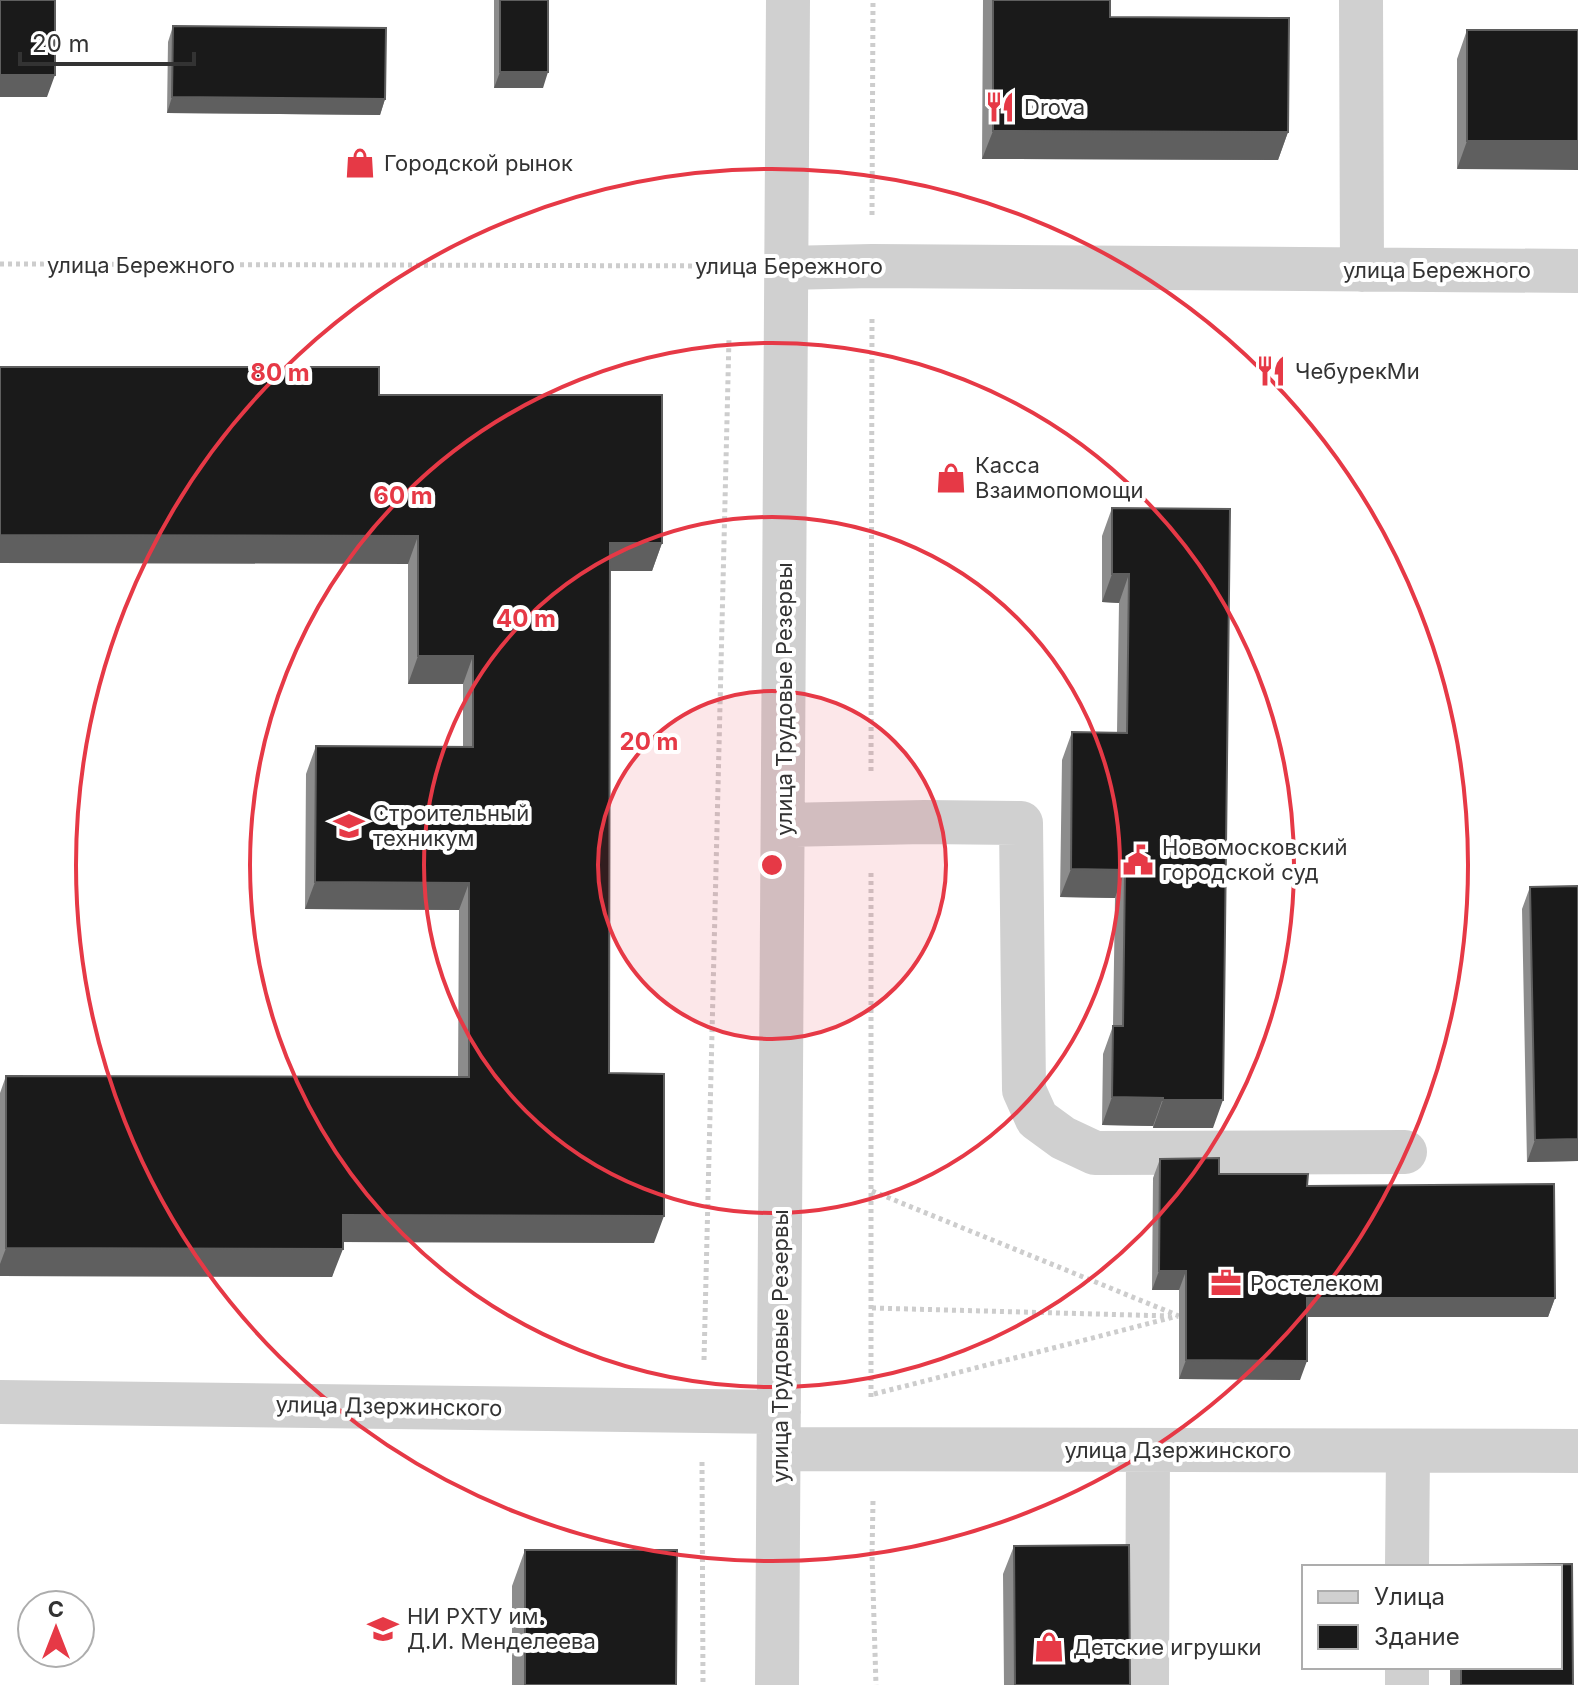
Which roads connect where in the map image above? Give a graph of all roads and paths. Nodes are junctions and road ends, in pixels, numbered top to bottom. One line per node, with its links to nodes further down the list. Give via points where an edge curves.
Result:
1 (788, 0): 4 (street, улица Трудовые Резервы)
2 (1361, 0): 5 (street)
3 (0, 264): 4 (path, улица Бережного)
4 (786, 268): 5 (street, улица Бережного); 8 (street, улица Трудовые Резервы)
5 (1362, 270): 6 (street, улица Бережного)
6 (1578, 271)
7 (729, 329): 15 (path)
8 (784, 825): 9 (street, via 1021,823 1024,1090 1037,1119 1063,1138 1095,1153); 16 (street, улица Трудовые Резервы)
9 (1405, 1152)
10 (872, 1191): 12 (path)
11 (872, 1308): 12 (path)
12 (1179, 1316): 13 (path)
13 (871, 1394)
14 (0, 1402): 15 (street, улица Дзержинского)
15 (702, 1410): 16 (street, улица Дзержинского); 21 (path)
16 (779, 1430): 17 (street, улица Дзержинского, via 874,1448); 22 (street, улица Трудовые Резервы)
17 (1148, 1451): 18 (street, улица Дзержинского); 23 (street)
18 (1408, 1451): 19 (street, улица Дзержинского); 20 (street)
19 (1578, 1451)
20 (1407, 1565)
21 (703, 1685)
22 (777, 1685)
23 (1147, 1685)

